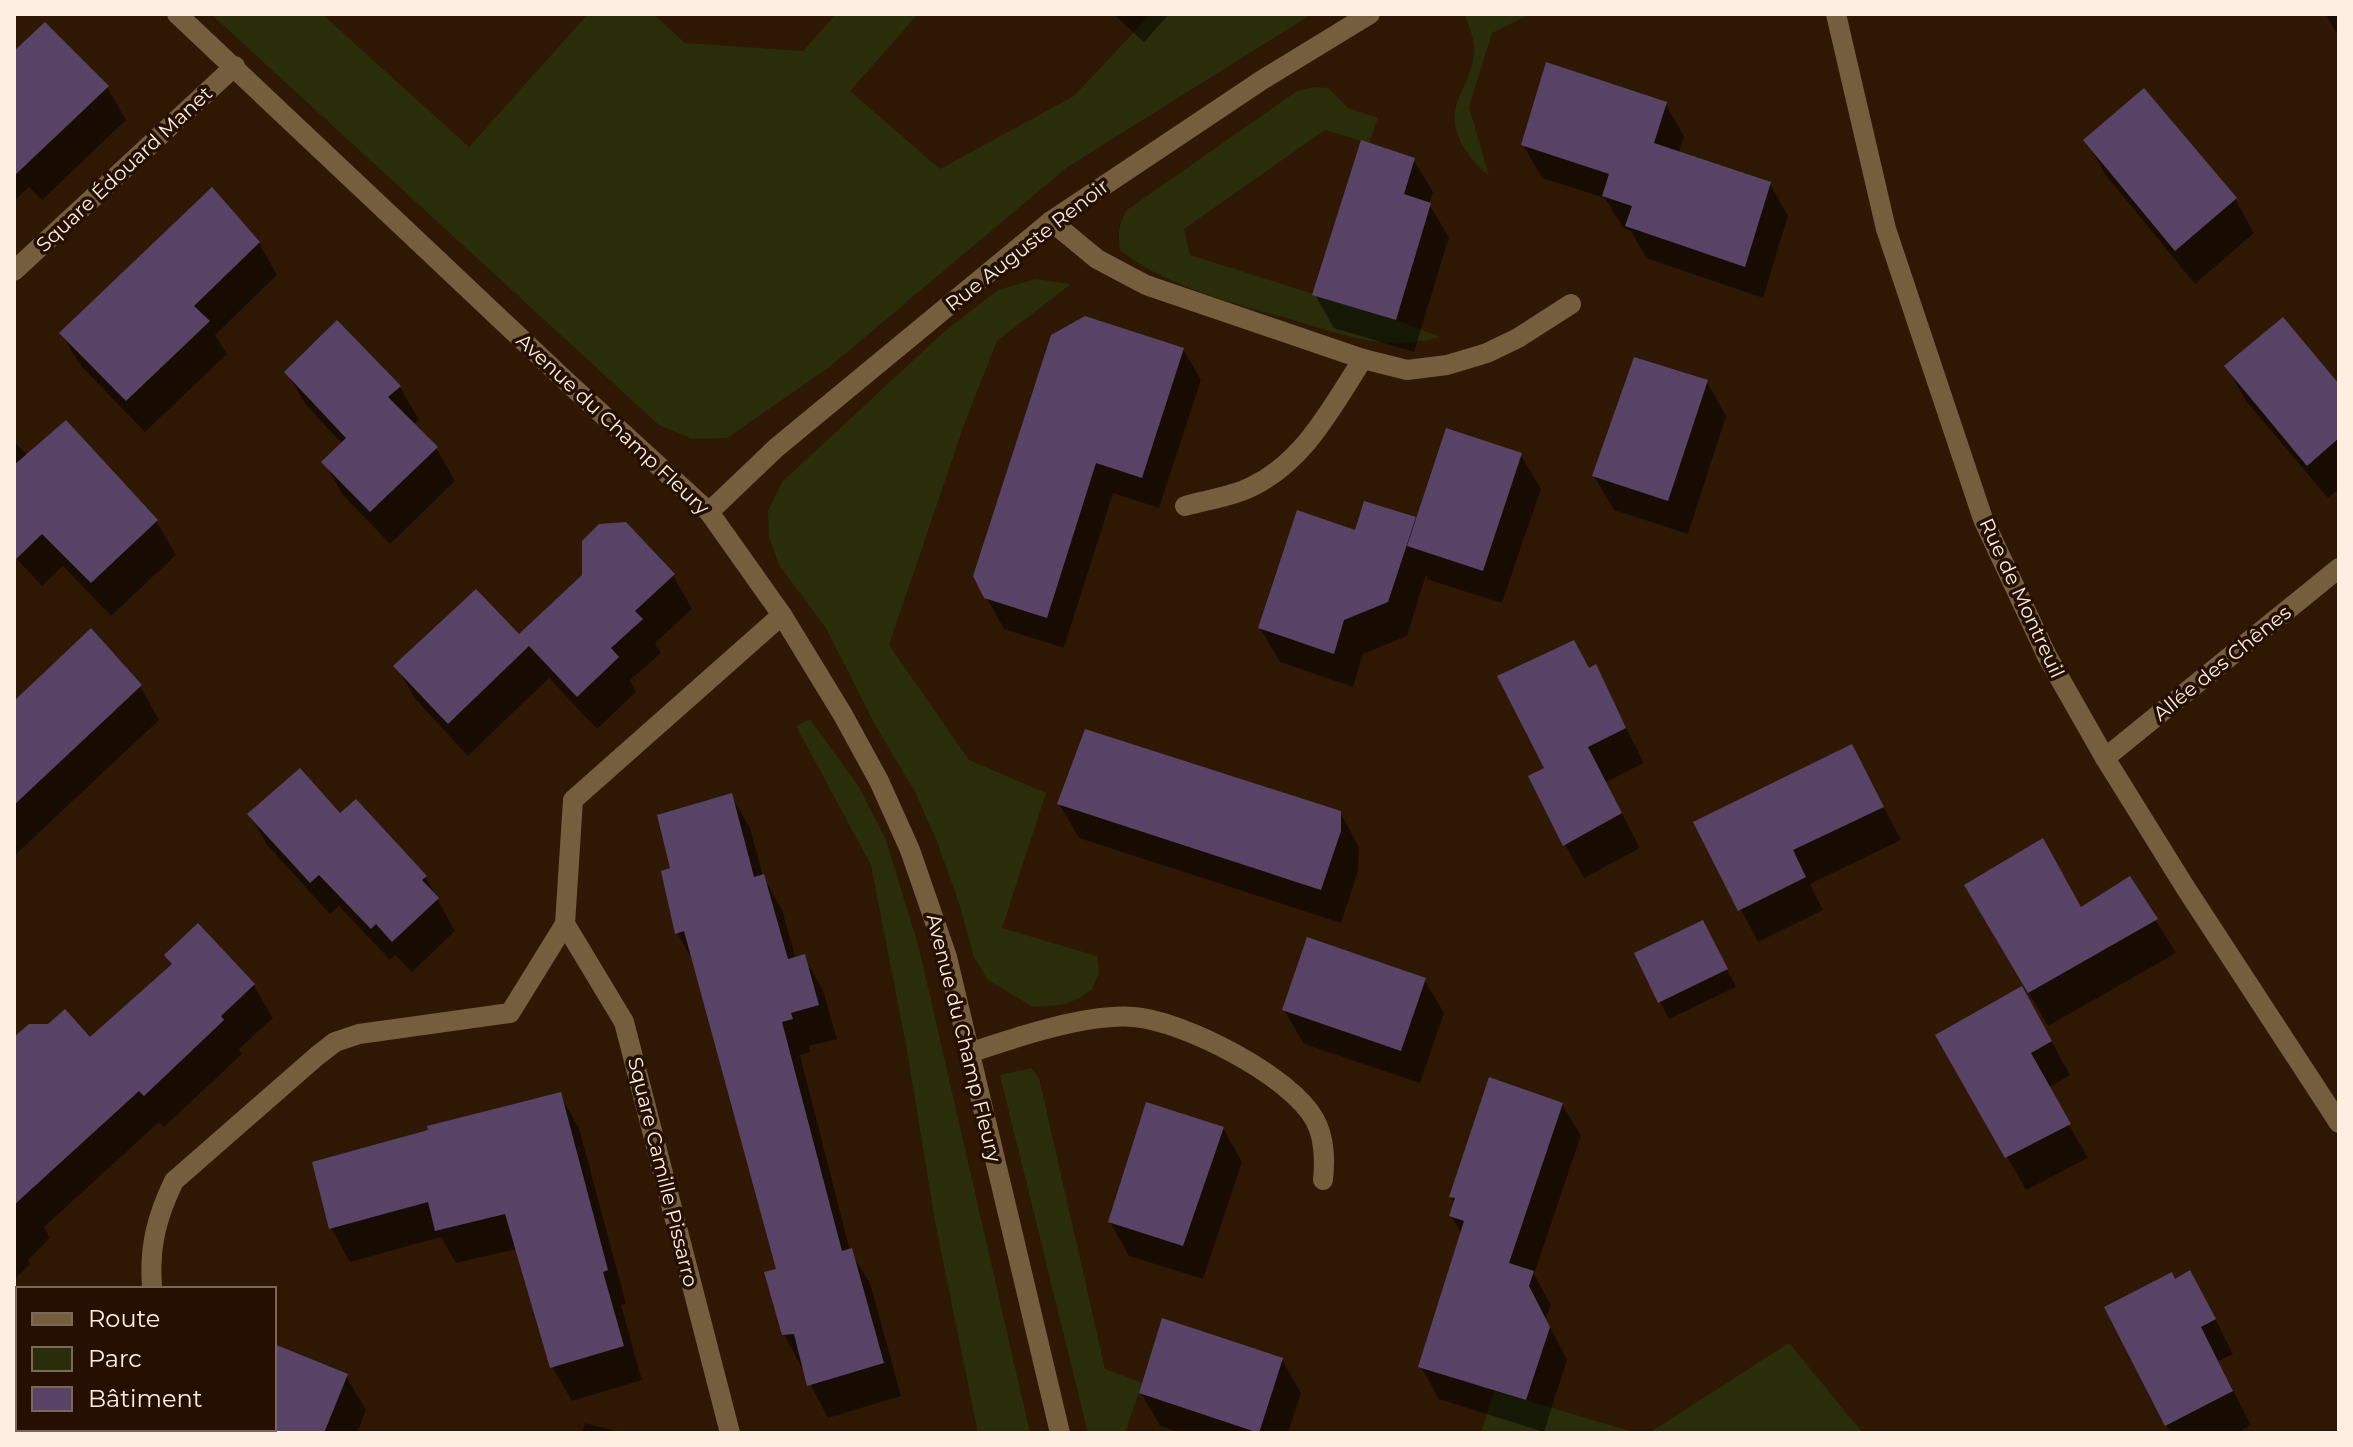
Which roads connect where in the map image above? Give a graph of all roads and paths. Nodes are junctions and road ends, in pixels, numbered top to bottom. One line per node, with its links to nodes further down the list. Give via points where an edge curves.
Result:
1 (177, 14): 4 (street, Avenue du Champ Fleury)
2 (1370, 14): 5 (street, Rue Auguste Renoir)
3 (1836, 14): 13 (street, Rue de Montreuil, via 1886,229 1983,519 2047,656)
4 (235, 66): 6 (street, Square Édouard Manet); 10 (street, Avenue du Champ Fleury)
5 (1051, 221): 8 (street, via 1097,259 1146,285); 10 (street, Rue Auguste Renoir, via 776,448)
6 (14, 271)
7 (1571, 304): 8 (street, via 1518,338 1447,365 1407,370)
8 (1363, 359): 9 (street, via 1306,446 1280,471 1249,488)
9 (1185, 506)
10 (709, 512): 12 (street, Avenue du Champ Fleury)
11 (2339, 568): 13 (street, Allée des Chênes)
12 (782, 615): 14 (street, via 573,800); 15 (street, Avenue du Champ Fleury, via 879,781 910,850 947,957)
13 (2105, 758): 16 (street, Rue de Montreuil)
14 (565, 924): 18 (street, via 510,1013 335,1042 174,1181 152,1238); 19 (street, Square Camille Pissarro, via 624,1022)
15 (969, 1053): 17 (street, via 1050,1028 1112,1017 1168,1023 1261,1070 1305,1105 1323,1141); 20 (street, Avenue du Champ Fleury)
16 (2339, 1123)
17 (1323, 1180)
18 (152, 1286)
19 (730, 1433)
20 (1060, 1433)

